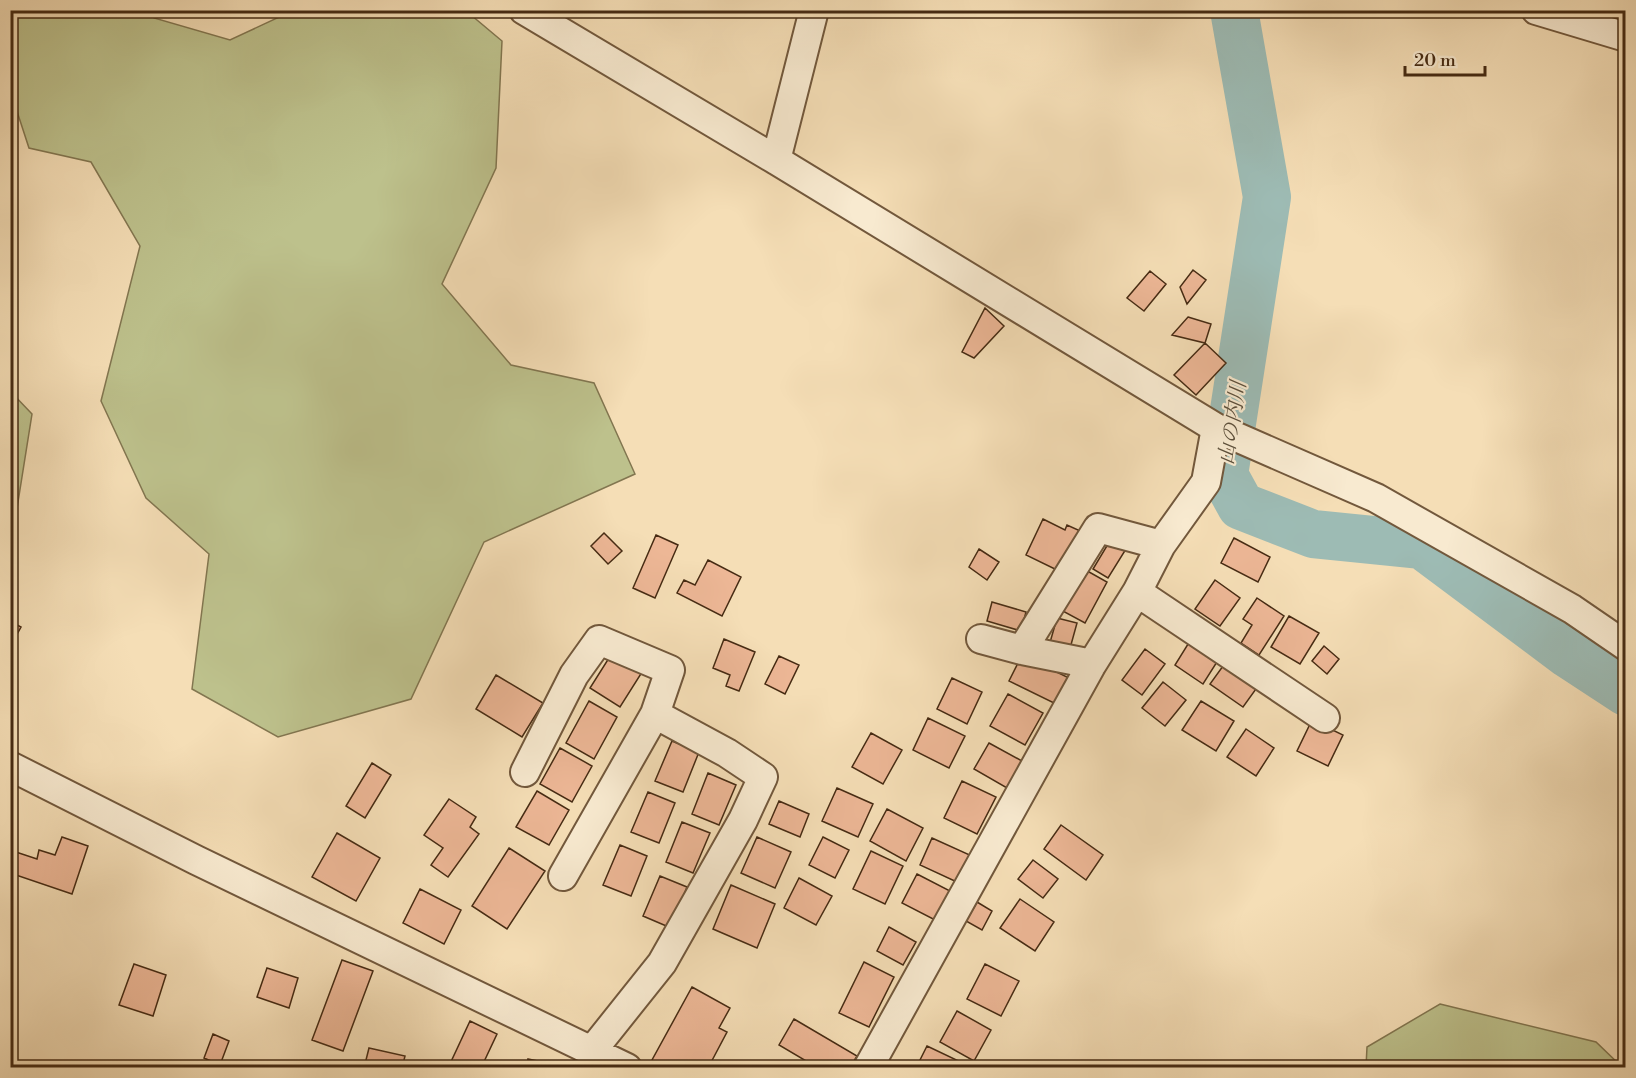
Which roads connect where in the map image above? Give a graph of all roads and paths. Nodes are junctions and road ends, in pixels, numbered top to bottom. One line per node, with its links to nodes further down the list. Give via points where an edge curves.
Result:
1 (524, 10): 5 (street)
2 (814, 10): 5 (street)
3 (1536, 10): 4 (street)
4 (1626, 37)
5 (776, 160): 6 (street)
6 (1215, 428): 7 (street, via 1206,482); 10 (street, via 1376,498 1572,609)
7 (1161, 545): 8 (street); 11 (street, via 1098,528)
8 (1137, 592): 12 (street); 14 (street)
9 (981, 639): 11 (street)
10 (1626, 646)
11 (1022, 650): 12 (street)
12 (1092, 664): 20 (street)
13 (655, 714): 16 (street, via 670,670 599,640 574,675); 17 (street); 18 (street, via 763,777 662,963)
14 (1325, 718)
15 (10, 766): 18 (street)
16 (525, 772)
17 (563, 876)
18 (591, 1052): 19 (street)
19 (627, 1068)
20 (868, 1068)

